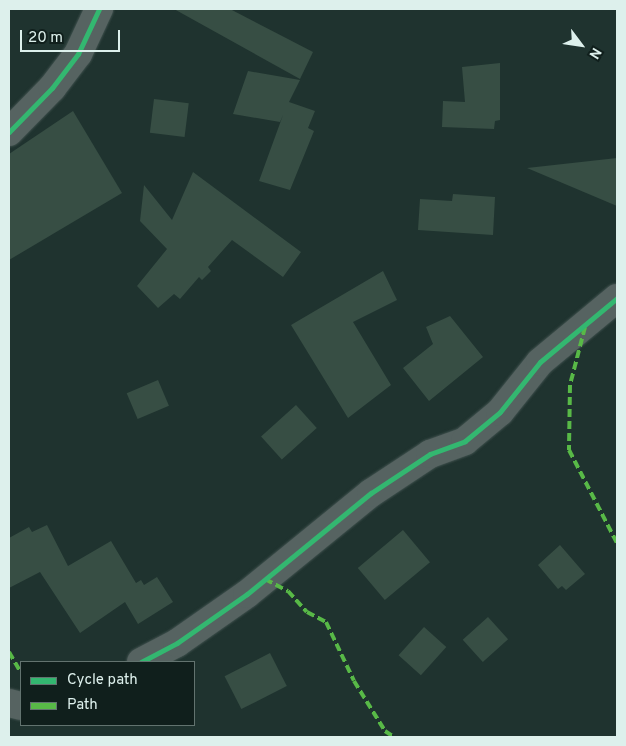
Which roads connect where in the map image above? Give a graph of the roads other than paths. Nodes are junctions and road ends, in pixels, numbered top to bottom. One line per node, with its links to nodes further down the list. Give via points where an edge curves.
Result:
1 (99, 9): 2 (street, via 78,54 52,88)
2 (9, 132)
3 (617, 298): 4 (street, via 546,357 500,412 465,441 430,454 371,493 247,594 177,644)
4 (143, 661)

